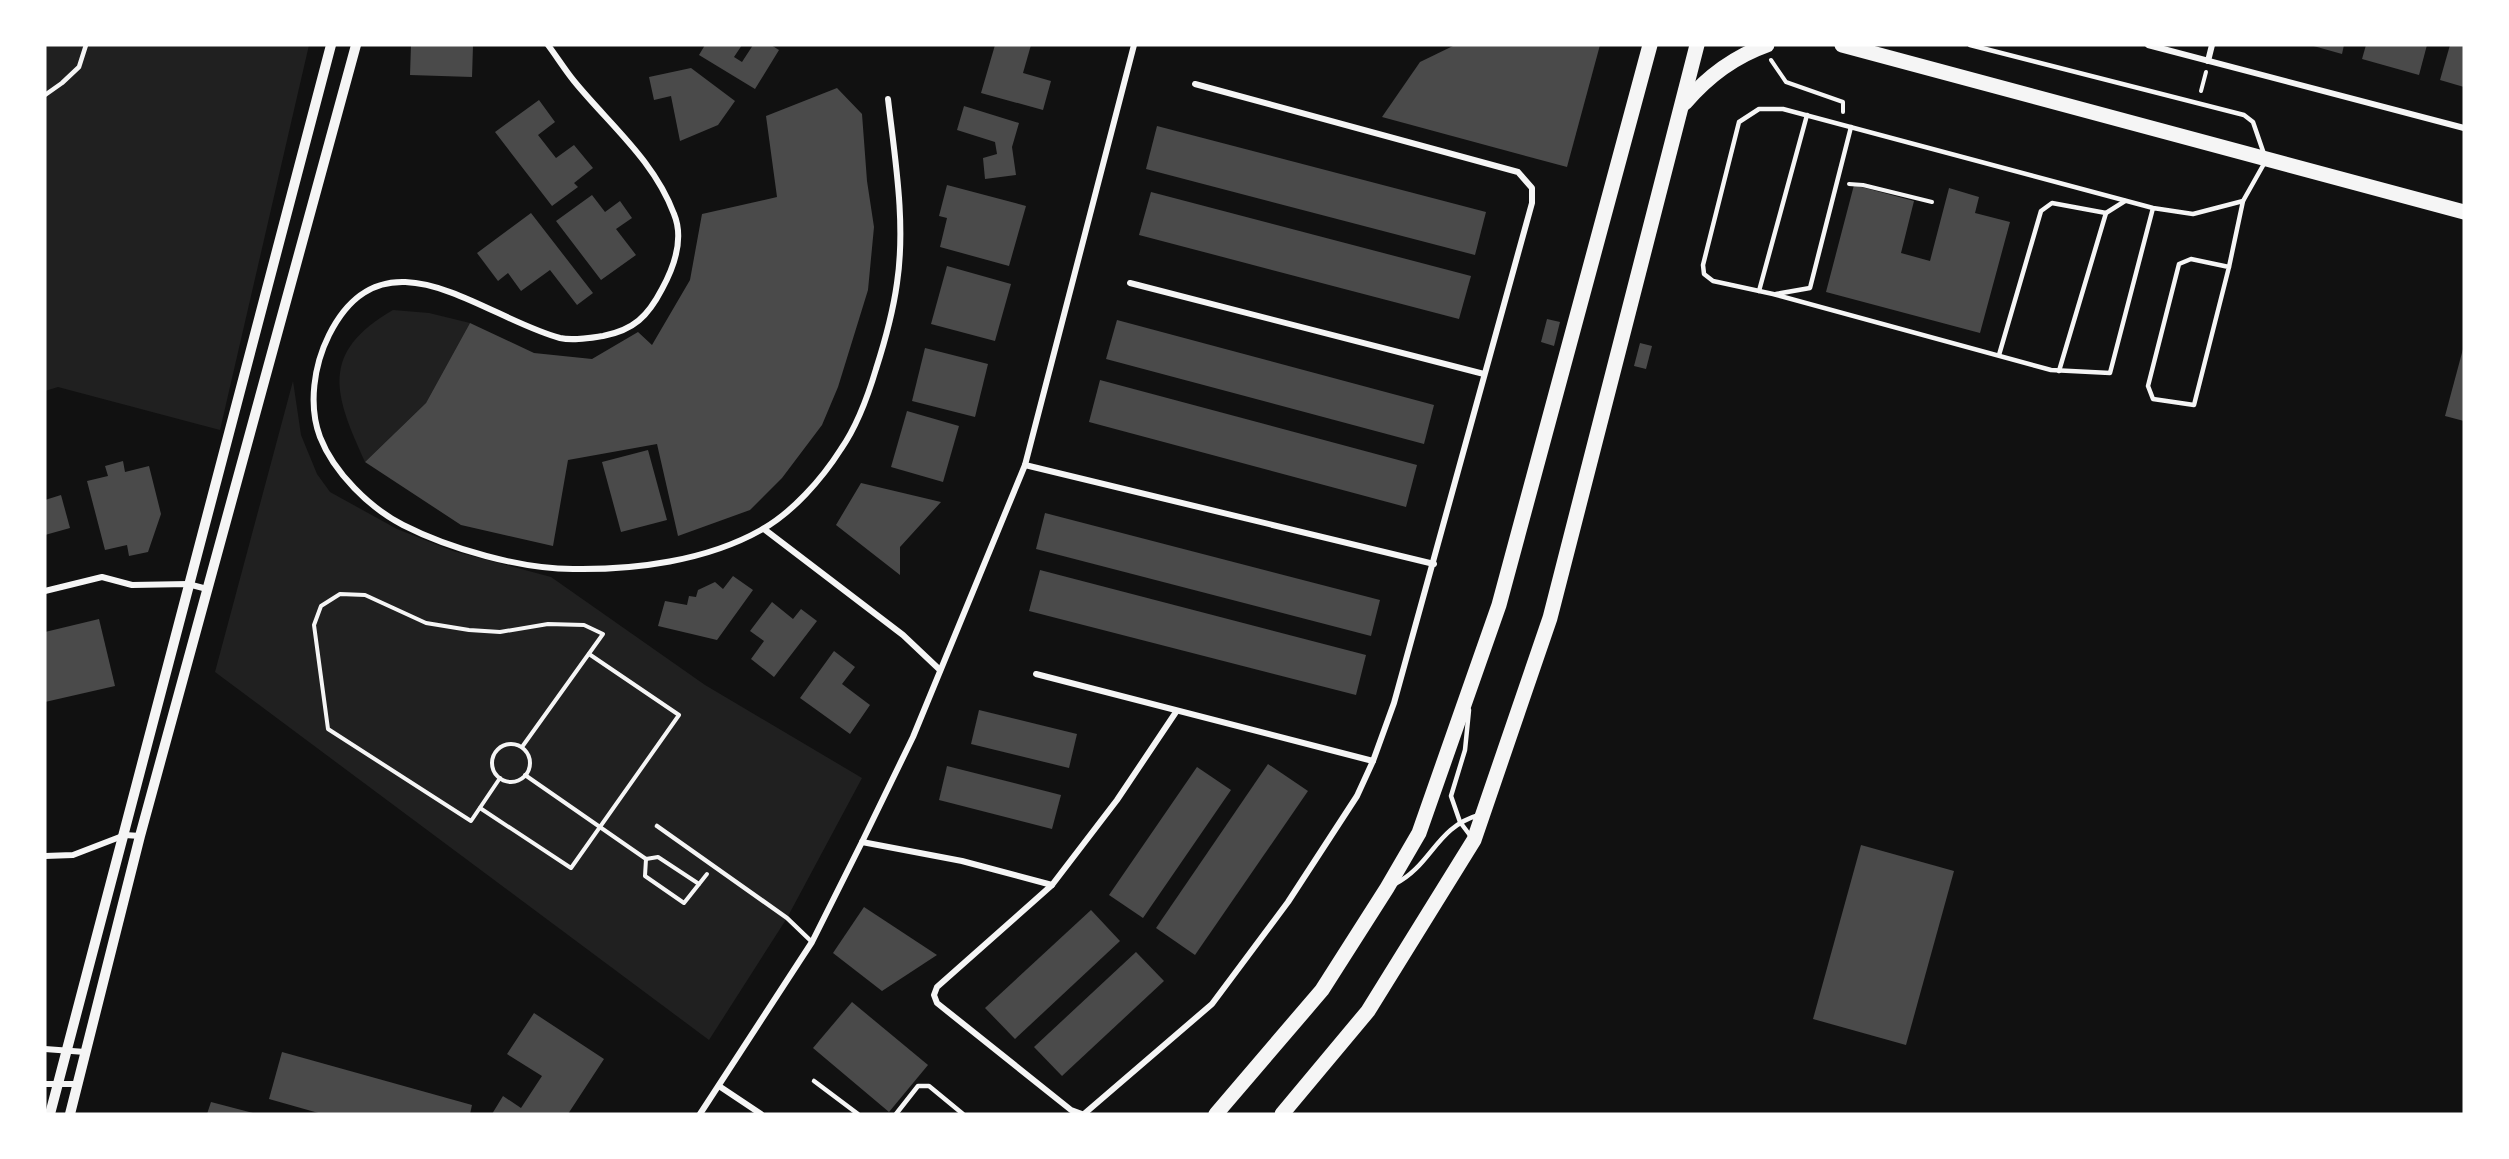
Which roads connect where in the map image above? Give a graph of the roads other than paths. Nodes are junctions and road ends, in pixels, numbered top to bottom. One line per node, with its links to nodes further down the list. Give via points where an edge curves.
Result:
1 (86, 45): 15 (lane, via 79,67)
2 (331, 45): 37 (street)
3 (356, 45): 38 (street)
4 (548, 45): 35 (street, via 573,80 650,167 676,217 678,244 670,274 651,312 620,333 565,339 440,287 401,280 371,289 344,309 327,338 313,385 319,434 336,467 401,524 454,546 512,561 570,569 631,567 700,554)
5 (1134, 45): 34 (street)
6 (1697, 45): 17 (main road)
7 (1842, 45): 21 (main road)
8 (1970, 45): 21 (lane, via 2244,115 2253,122)
9 (2148, 45): 13 (street)
10 (2212, 45): 13 (street)
11 (1646, 49): 42 (main road, via 1499,605)
12 (1768, 50): 17 (main road, via 1727,64 1702,83)
13 (2208, 61): 20 (street)
14 (1195, 84): 33 (street, via 1518,172 1532,188 1532,203)
15 (45, 95)
16 (888, 99): 35 (street, via 899,197 898,280 886,336 868,395 842,448 804,495)
17 (1683, 107): 45 (main road, via 1550,618)
18 (1806, 115): 19 (lane); 29 (lane); 29 (lane, via 1784,109 1759,109 1739,122 1704,274 1713,280)
19 (1851, 127): 22 (lane); 30 (lane, via 1810,288)
20 (2464, 128)
21 (2266, 160): 23 (lane); 25 (main road)
22 (2125, 201): 24 (lane); 26 (lane)
23 (2243, 201): 24 (lane, via 2193,214); 27 (lane)
24 (2153, 208): 32 (lane, via 2110,373)
25 (2464, 212)
26 (2106, 213): 31 (lane, via 2052,203 2041,211); 32 (lane)
27 (2229, 267): 27 (lane, via 2194,405 2153,399 2148,386 2179,264 2191,259)
28 (1130, 284): 33 (street)
29 (1759, 291): 30 (lane)
30 (1773, 294): 31 (lane)
31 (1999, 355): 32 (lane)
32 (2059, 371)
33 (1484, 374): 36 (street)
34 (1025, 465): 36 (street); 40 (street)
35 (764, 529): 40 (street, via 903,635)
36 (1434, 564): 44 (street)
37 (188, 584): 38 (street); 39 (street, via 132,585 102,577); 48 (street)
38 (207, 589): 49 (street)
39 (45, 591)
40 (940, 670): 51 (street)
41 (1036, 674): 43 (street)
42 (1468, 694): 46 (lane, via 1465,750 1451,796); 54 (main road, via 1419,833)
43 (1176, 712): 44 (street); 53 (street, via 1117,800)
44 (1373, 761): 71 (street, via 1357,796 1288,902 1212,1004)
45 (1483, 814): 46 (lane); 50 (main road)
46 (1460, 822): 50 (lane); 54 (lane, via 1438,840 1420,867)
47 (657, 826): 55 (lane, via 787,918)
48 (125, 835): 49 (street); 52 (street, via 73,855); 57 (street)
49 (140, 836): 58 (street)
50 (1474, 840): 73 (main road, via 1368,1011)
51 (862, 842): 53 (street, via 962,861); 55 (street)
52 (45, 856)
53 (1052, 885): 71 (street, via 937,987 934,995 937,1003 1071,1110)
54 (1388, 888): 72 (main road, via 1322,990)
55 (812, 942): 63 (street)
56 (45, 1048): 57 (street)
57 (69, 1052): 58 (street); 60 (street)
58 (85, 1052): 62 (street)
59 (814, 1081): 68 (lane)
60 (59, 1083): 61 (street); 62 (street); 64 (street)
61 (45, 1084)
62 (77, 1084): 65 (street)
63 (719, 1086): 66 (street); 67 (street)
64 (50, 1114)
65 (70, 1114)
66 (700, 1114)
67 (761, 1114)
68 (858, 1114)
69 (896, 1114): 70 (lane, via 923,1084)
70 (963, 1114)
71 (1083, 1114)
72 (1216, 1114)
73 (1282, 1114)

